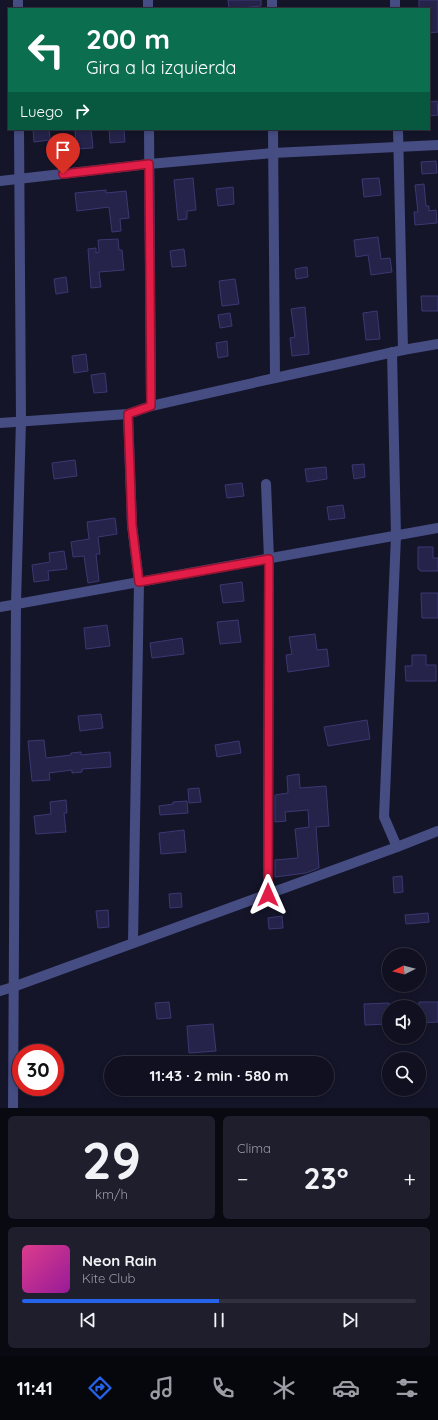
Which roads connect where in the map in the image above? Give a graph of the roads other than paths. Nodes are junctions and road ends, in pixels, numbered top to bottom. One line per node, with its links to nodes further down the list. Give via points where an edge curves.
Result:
1 (19, 130): 9 (street)
2 (149, 130): 8 (street)
3 (273, 130): 7 (street)
4 (398, 130): 6 (street)
5 (438, 145): 6 (street)
6 (398, 148): 7 (street); 12 (street)
7 (273, 153): 8 (street); 14 (street)
8 (149, 164): 9 (street); 15 (street)
9 (19, 179): 10 (street); 17 (street)
10 (0, 181)
11 (438, 344): 12 (street)
12 (403, 350): 13 (street)
13 (392, 352): 14 (street); 21 (street)
14 (275, 378): 15 (street)
15 (151, 406): 16 (street)
16 (128, 414): 17 (street); 23 (street, via 132,525)
17 (21, 420): 18 (street); 24 (street)
18 (0, 423)
19 (266, 484): 22 (street)
20 (438, 528): 21 (street)
21 (396, 536): 22 (street); 27 (street, via 384,817)
22 (269, 559): 23 (street); 28 (street)
23 (139, 582): 24 (street); 29 (street)
24 (16, 604): 25 (street); 30 (street)
25 (0, 607)
26 (438, 831): 27 (street)
27 (397, 848): 28 (street)
28 (268, 895): 29 (street)
29 (133, 943): 30 (street)
30 (13, 987): 31 (street); 32 (street)
31 (0, 991)
32 (13, 1108)

